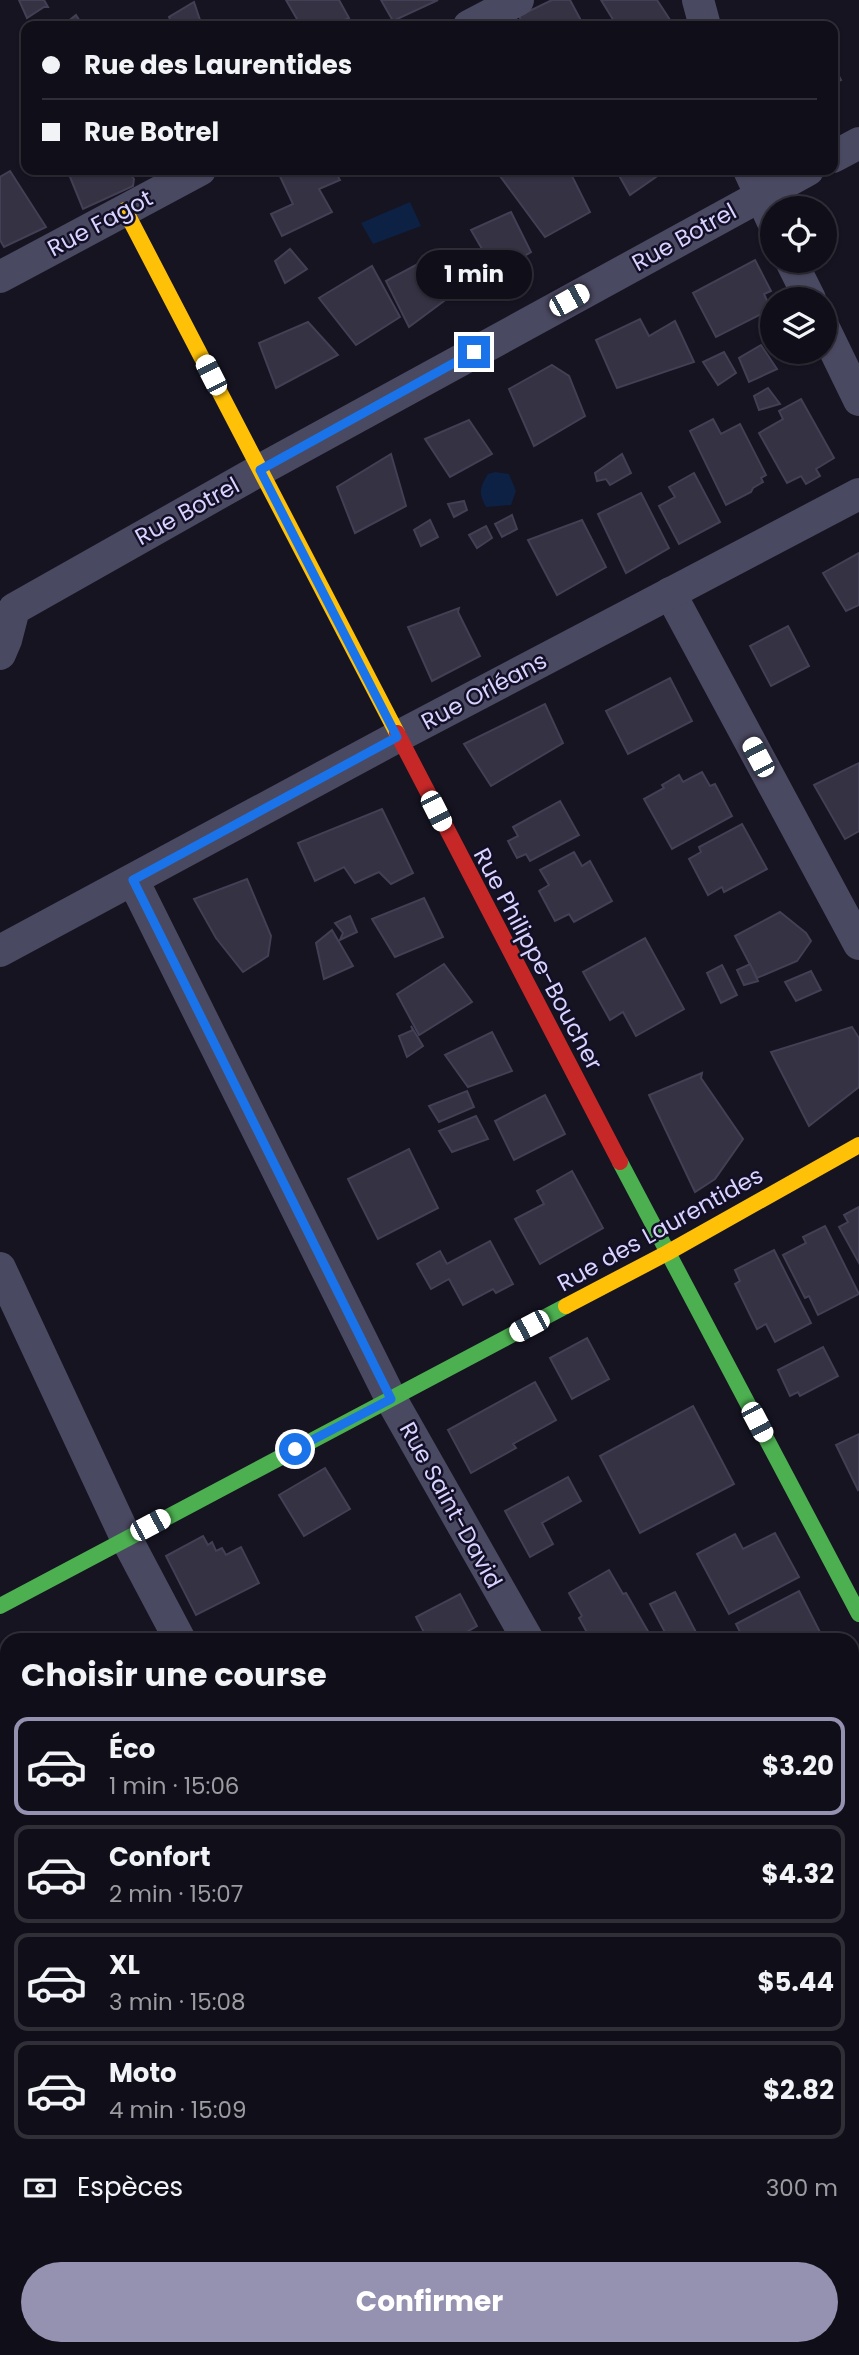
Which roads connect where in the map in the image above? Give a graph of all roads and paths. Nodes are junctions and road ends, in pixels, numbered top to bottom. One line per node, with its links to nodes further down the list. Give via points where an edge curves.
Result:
1 (518, 0): 3 (street)
2 (698, 0): 4 (street)
3 (478, 21)
4 (704, 21)
5 (859, 143): 6 (street)
6 (838, 154)
7 (191, 175): 10 (street, Rue Fagot)
8 (798, 175): 9 (street, Rue Botrel)
9 (760, 195): 14 (street, Rue Botrel)
10 (125, 210): 11 (street, Rue Fagot); 14 (street, Rue Philippe-Boucher)
11 (0, 277)
12 (837, 355): 13 (street)
13 (859, 400)
14 (260, 470): 17 (street, Rue Botrel); 19 (street, Rue Philippe-Boucher)
15 (859, 495): 16 (street, Rue Orléans)
16 (670, 593): 19 (street, Rue Orléans); 21 (street)
17 (7, 598): 18 (street, Rue Botrel, via 6,640)
18 (0, 654)
19 (397, 737): 20 (street, Rue Orléans); 24 (street, Rue Philippe-Boucher)
20 (133, 880): 22 (street, Rue Orléans); 26 (street, Rue Saint-David)
21 (859, 944)
22 (0, 951)
23 (859, 1145): 24 (street, Rue des Laurentides)
24 (667, 1253): 26 (street, Rue des Laurentides); 29 (street, Rue Philippe-Boucher)
25 (2, 1277): 27 (street)
26 (391, 1399): 27 (street, Rue des Laurentides); 31 (street, Rue Saint-David)
27 (126, 1538): 28 (street, Rue des Laurentides); 30 (street)
28 (0, 1606)
29 (859, 1614)
30 (176, 1633)
31 (524, 1633)

